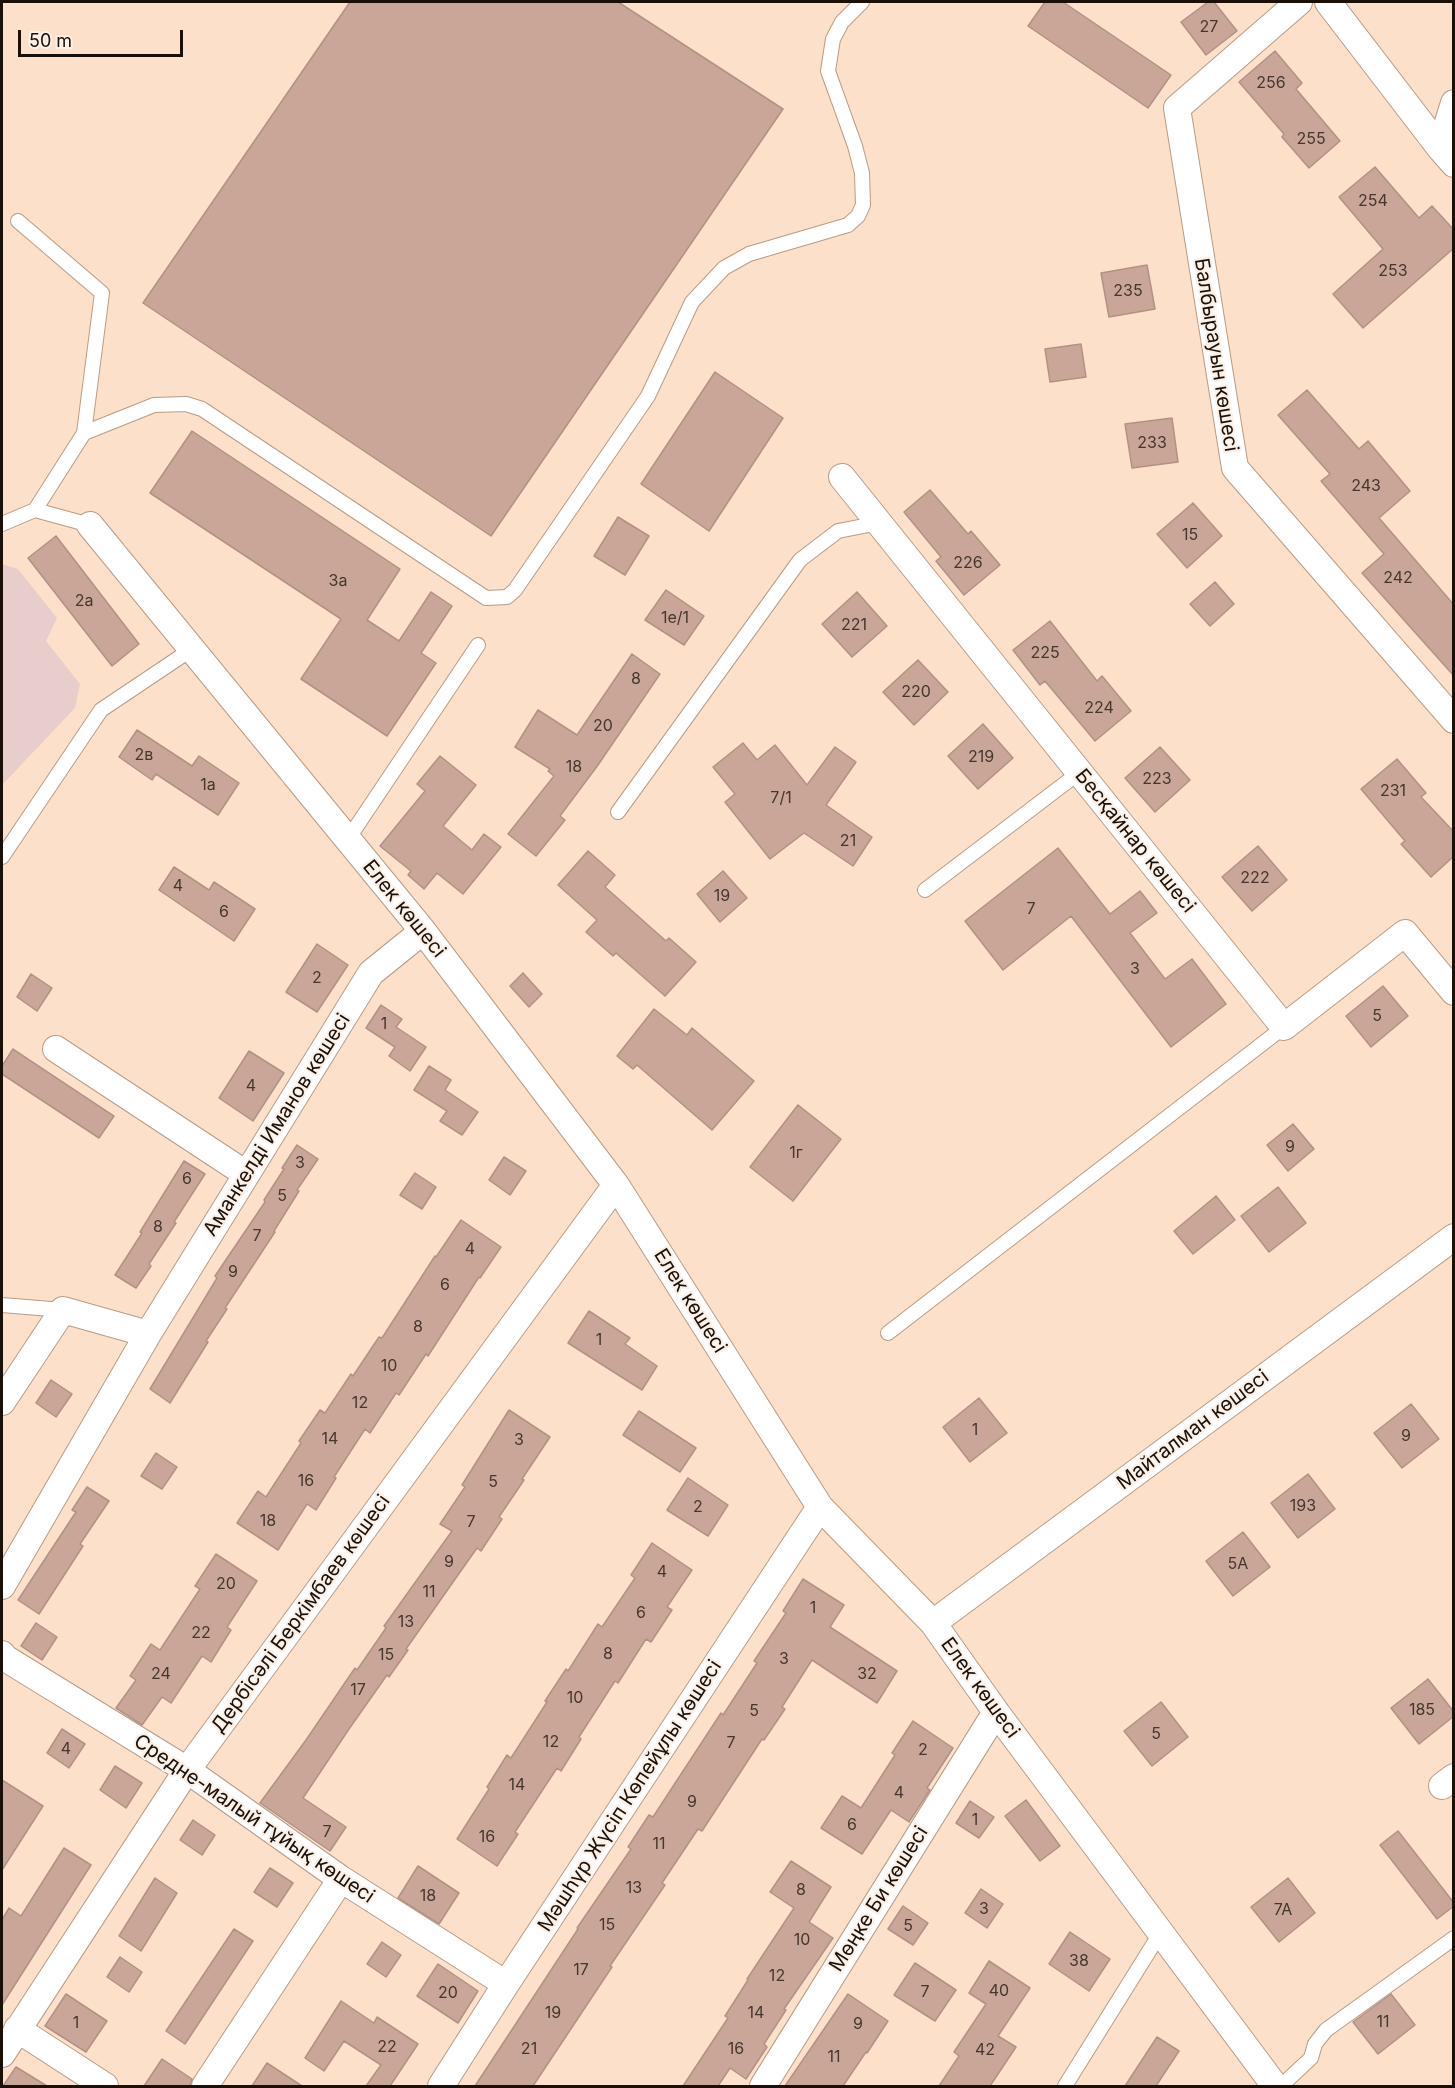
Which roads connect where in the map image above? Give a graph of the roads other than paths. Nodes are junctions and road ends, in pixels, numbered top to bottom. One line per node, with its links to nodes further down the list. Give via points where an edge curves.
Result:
1 (862, 2): 7 (lane, via 842,22 833,39 828,71 862,173 863,205 858,216 848,225 749,254 724,268 692,302 648,396 515,591 507,597 486,598 202,410 186,404 154,405)
2 (1299, 2): 15 (street, Балбырауын көшесі, via 1177,108 1235,468)
3 (1337, 6): 5 (street)
4 (1454, 103): 5 (street)
5 (1447, 156)
6 (18, 221): 7 (lane, via 102,293)
7 (84, 433): 9 (lane)
8 (842, 477): 10 (street, Бесқайнар көшесі)
9 (35, 510): 11 (lane); 12 (lane)
10 (879, 523): 16 (street, Бесқайнар көшесі); 17 (lane, via 838,531 800,560)
11 (2, 524)
12 (90, 525): 14 (street, Елек көшесі)
13 (478, 645): 18 (lane)
14 (192, 649): 18 (street, Елек көшесі); 19 (lane, via 101,710)
15 (1454, 720)
16 (1080, 772): 20 (lane); 23 (street, Бесқайнар көшесі)
17 (618, 812)
18 (348, 839): 21 (street, Елек көшесі)
19 (2, 857)
20 (925, 890)
21 (423, 931): 25 (street, Аманкелді Иманов көшесі, via 371,973); 26 (street, Елек көшесі)
22 (1454, 992): 23 (street, via 1405,933)
23 (1284, 1027): 30 (lane)
24 (56, 1049): 25 (street)
25 (246, 1174): 31 (street, Аманкелді Иманов көшесі)
26 (616, 1185): 33 (street, Елек көшесі); 38 (street, Дербісәлі Беркімбаев көшесі)
27 (1454, 1237): 35 (street, Майталман көшесі)
28 (2, 1305): 29 (lane)
29 (63, 1310): 31 (street); 32 (street)
30 (888, 1333)
31 (148, 1334): 34 (street, Аманкелді Иманов көшесі)
32 (2, 1402)
33 (820, 1507): 35 (street, Елек көшесі); 42 (street, Мәшһүр Жүсіп Көпейұлы көшесі)
34 (2, 1586)
35 (933, 1623): 37 (street, Елек көшесі)
36 (2, 1654): 38 (street, Средне-малый тұйық көшесі)
37 (996, 1712): 40 (street, Елек көшесі); 48 (street, Мөңке Би көшесі)
38 (187, 1770): 39 (street, Средне-малый тұйық көшесі); 43 (street, Дербісәлі Беркімбаев көшесі)
39 (341, 1879): 42 (street, Средне-малый тұйық көшесі); 46 (street)
40 (1161, 1932): 49 (lane); 50 (street, Елек көшесі)
41 (1454, 1938): 51 (lane, via 1326,2030 1315,2044 1311,2058)
42 (506, 1984): 47 (street, Мәшһүр Жүсіп Көпейұлы көшесі)
43 (17, 2029): 44 (street, Дербісәлі Беркімбаев көшесі); 45 (street)
44 (2, 2054)
45 (105, 2086)
46 (205, 2086)
47 (441, 2086)
48 (763, 2086)
49 (1065, 2086)
50 (1275, 2086)
51 (1281, 2086)

